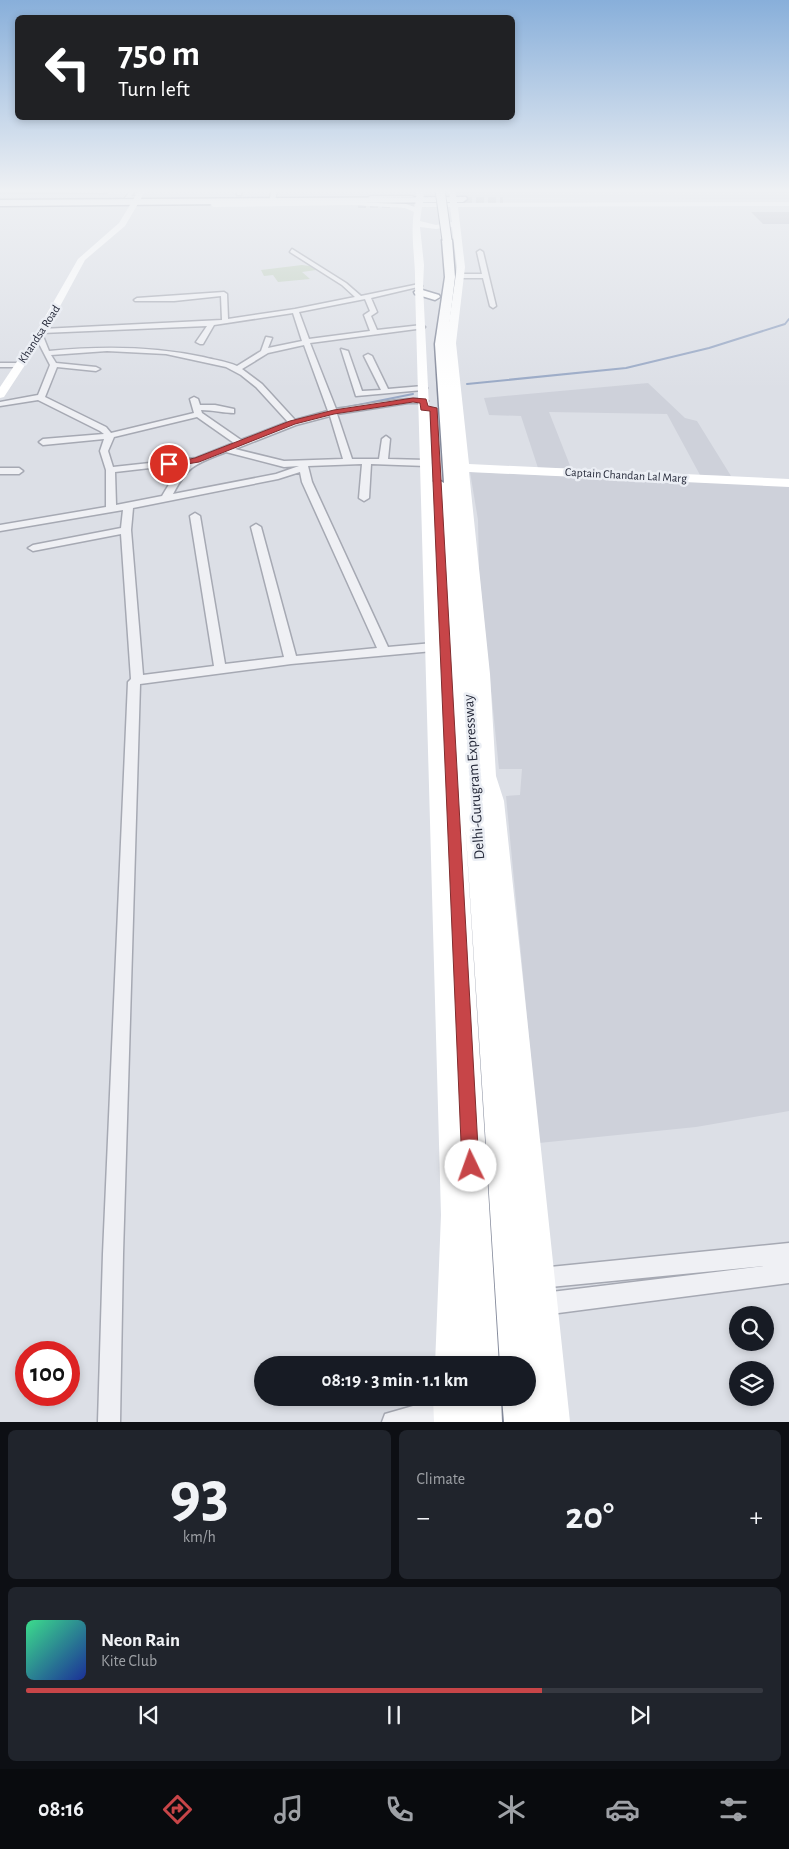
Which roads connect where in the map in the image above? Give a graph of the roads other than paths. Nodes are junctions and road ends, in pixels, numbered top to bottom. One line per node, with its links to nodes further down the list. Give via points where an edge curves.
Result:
1 (85, 256): 20 (main road, Khandsa Road)
2 (300, 256): 10 (street)
3 (419, 256): 13 (main road, via 420,265)
4 (448, 256): 13 (highway, Delhi-Gurugram Expressway, via 450,277)
5 (456, 256): 7 (main road, via 461,267)
6 (481, 256): 8 (street)
7 (460, 276): 8 (street); 13 (main road)
8 (485, 276): 14 (street)
9 (321, 297): 12 (street)
10 (363, 297): 12 (street); 13 (street); 19 (street, via 374,312 367,315)
11 (137, 300): 16 (street, via 174,300 178,297 224,294)
12 (327, 305): 15 (street)
13 (440, 306): 18 (main road); 37 (highway, Delhi-Gurugram Expressway, via 431,317); 54 (main road); 79 (highway, Delhi-Gurugram Expressway)
14 (493, 306)
15 (295, 311): 16 (street); 24 (street, via 302,323)
16 (225, 321): 17 (street)
17 (212, 323): 21 (street); 23 (street)
18 (422, 327): 19 (street); 37 (main road)
19 (374, 332): 24 (street)
20 (41, 333): 21 (street); 27 (street); 30 (main road, Khandsa Road)
21 (126, 337): 27 (street); 33 (street)
22 (268, 338): 25 (street)
23 (200, 342)
24 (306, 342): 25 (street); 41 (street)
25 (264, 351): 33 (street)
26 (344, 351): 34 (street, via 358,393)
27 (47, 353): 31 (street)
28 (368, 356): 34 (street)
29 (0, 365): 30 (street)
30 (18, 365): 35 (main road, Khandsa Road)
31 (54, 365): 32 (street); 36 (street)
32 (96, 369)
33 (237, 369): 42 (street, via 258,384)
34 (386, 392): 37 (street)
35 (0, 395)
36 (41, 397): 38 (street); 43 (street, via 103,429)
37 (426, 401): 41 (street); 52 (main road); 78 (highway, Delhi-Gurugram Expressway)
38 (0, 404)
39 (196, 407): 40 (street); 43 (street); 46 (street)
40 (231, 411)
41 (334, 412): 42 (street); 50 (street)
42 (292, 423): 46 (street)
43 (110, 436): 45 (street); 56 (street, via 104,451)
44 (386, 439): 51 (street)
45 (43, 442)
46 (240, 444): 47 (street)
47 (225, 448): 48 (street); 53 (street, via 279,464)
48 (196, 460): 56 (street); 59 (street, via 180,473)
49 (367, 461): 50 (street); 51 (street); 60 (street)
50 (348, 462): 53 (street)
51 (383, 462): 52 (street)
52 (426, 463): 68 (main road)
53 (303, 466): 59 (street, via 278,476); 69 (street, via 306,482)
54 (462, 468): 58 (main road, Captain Chandan Lal Marg); 75 (main road, via 482,674 488,776 494,802)
55 (19, 470): 57 (street)
56 (110, 470): 62 (street)
57 (0, 471)
58 (789, 483)
59 (166, 498): 61 (street)
60 (364, 498)
61 (128, 506): 62 (street); 66 (street)
62 (111, 509): 65 (street)
63 (194, 516): 71 (street)
64 (256, 527): 70 (street)
65 (0, 528)
66 (126, 530): 67 (street); 72 (street)
67 (33, 548)
68 (433, 647): 69 (street); 77 (main road, via 455,1215)
69 (384, 652): 70 (street)
70 (291, 660): 71 (street)
71 (220, 668): 72 (street)
72 (137, 680): 82 (street, via 134,682)
73 (789, 1253): 75 (street)
74 (789, 1273): 76 (street)
75 (540, 1278): 76 (main road)
76 (543, 1304): 86 (main road)
77 (450, 1356)
78 (479, 1356)
79 (518, 1356)
80 (457, 1406): 83 (street); 84 (highway)
81 (522, 1406): 85 (highway)
82 (109, 1422)
83 (393, 1422)
84 (483, 1422)
85 (523, 1422)
86 (554, 1422)

